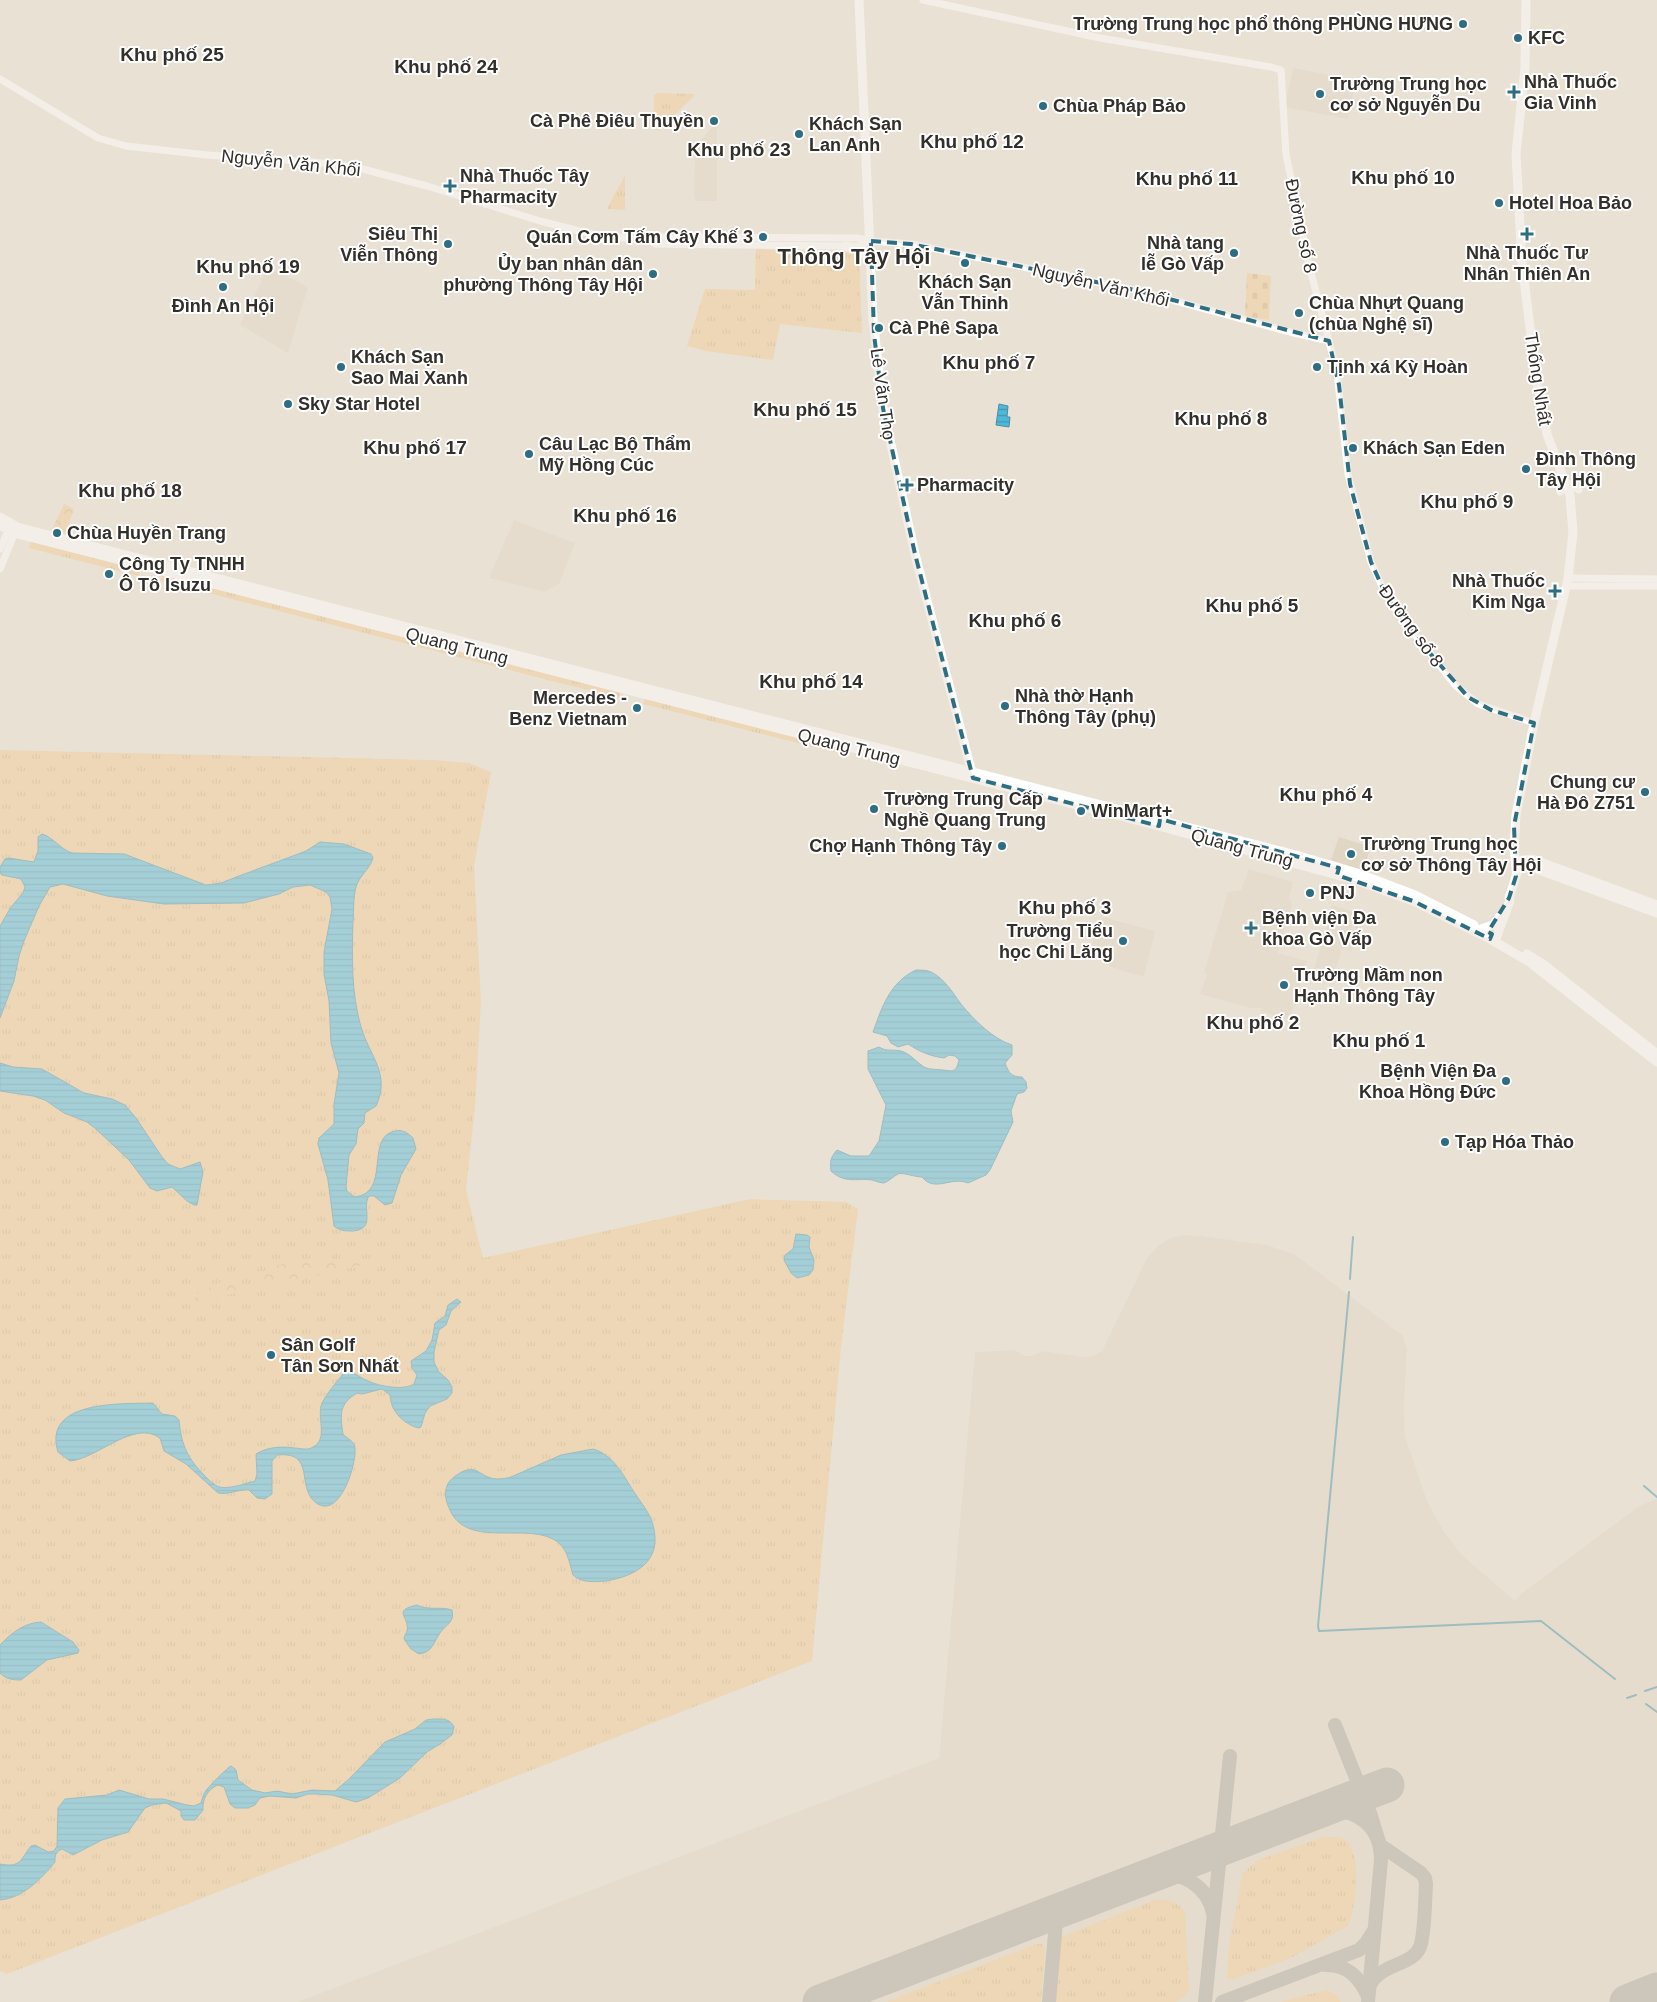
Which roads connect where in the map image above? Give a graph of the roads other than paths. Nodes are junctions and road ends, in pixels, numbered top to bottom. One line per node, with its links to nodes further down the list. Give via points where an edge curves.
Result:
1 (859, 0): 6 (main road, Lê Văn Thọ)
2 (923, 0): 9 (street, Đường số 8, via 1065,31 1281,70 1286,154)
3 (1526, 0): 10 (main road, Thống Nhất, via 1525,68 1516,154 1522,263 1537,384 1547,434)
4 (0, 80): 5 (street, Nguyễn Văn Khối, via 98,138 126,146 355,168 563,227)
5 (651, 240): 6 (street, Nguyễn Văn Khối, via 659,237 798,237 858,238); 7 (street, Nguyễn Văn Khối, via 655,244)
6 (871, 242): 7 (street, Nguyễn Văn Khối); 8 (main road, Lê Văn Thọ); 9 (street, Nguyễn Văn Khối, via 911,244 1135,290)
7 (845, 246): 8 (main road, via 862,251)
8 (871, 262): 22 (main road, Lê Văn Thọ, via 876,359 884,413 915,554)
9 (1329, 341): 21 (street, Đường số 8, via 1339,385 1350,484 1371,562 1385,593 1455,685 1478,704)
10 (1565, 480): 11 (street); 12 (street); 19 (main road, Thống Nhất, via 1570,495 1573,532)
11 (1579, 490)
12 (1560, 492)
13 (0, 517): 15 (main road, Quang Trung)
14 (0, 525): 15 (main road, Quang Trung)
15 (13, 529): 16 (street); 17 (street); 22 (main road, Quang Trung)
16 (0, 549)
17 (0, 569)
18 (1657, 579): 19 (street)
19 (1567, 582): 20 (street); 21 (main road, Thống Nhất)
20 (1657, 586)
21 (1534, 723): 23 (main road, Thống Nhất, via 1514,829)
22 (972, 774): 24 (main road, Quang Trung)
23 (1519, 861): 25 (main road, Thống Nhất); 26 (main road, via 1532,859); 27 (main road)
24 (1338, 871): 29 (main road, Quang Trung, via 1415,895); 30 (main road, Quang Trung)
25 (1509, 898): 28 (main road, Thống Nhất); 30 (main road, Thống Nhất)
26 (1657, 905)
27 (1657, 912)
28 (1499, 917): 29 (main road, via 1493,925); 30 (main road, Thống Nhất)
29 (1481, 929): 30 (main road, Quang Trung)
30 (1493, 938): 31 (main road, Quang Trung, via 1544,964)
31 (1607, 1018): 32 (main road, Quang Trung); 33 (main road, Quang Trung)
32 (1657, 1054)
33 (1657, 1062)

